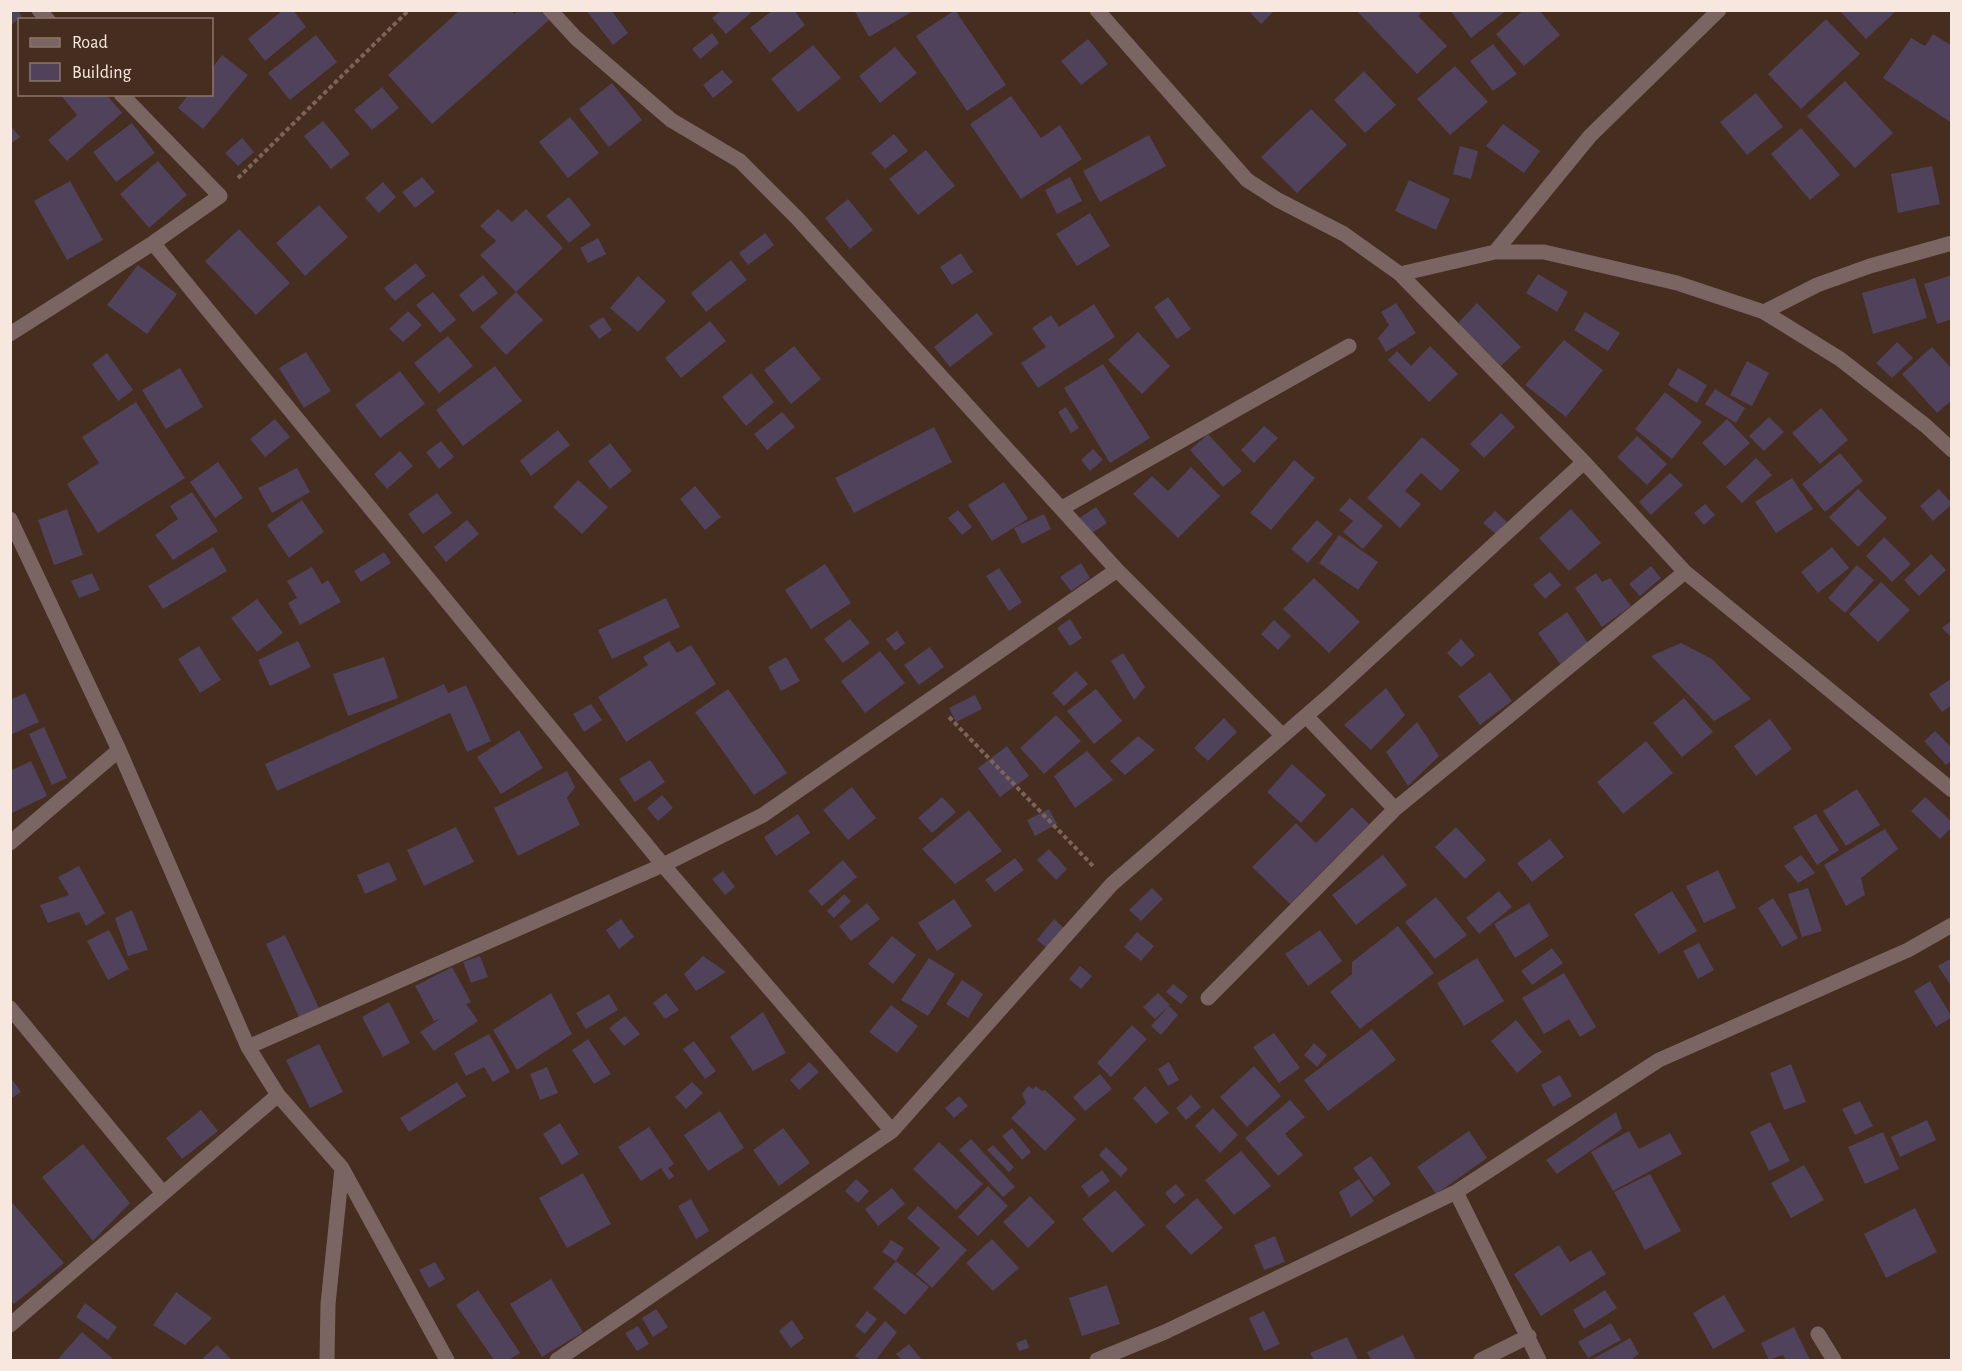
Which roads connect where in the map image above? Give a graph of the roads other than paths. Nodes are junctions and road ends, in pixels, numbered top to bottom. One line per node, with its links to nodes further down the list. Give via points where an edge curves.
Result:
1 (550, 10): 14 (street, via 576,38 671,120 740,161 797,218)
2 (1097, 10): 8 (street, via 1247,180 1344,234)
3 (1719, 10): 7 (street, via 1590,136)
4 (123, 96): 5 (street, via 220,196)
5 (153, 243): 10 (street); 24 (street)
6 (1952, 243): 9 (street, via 1817,285)
7 (1495, 252): 8 (street); 9 (street, via 1544,252 1593,261)
8 (1400, 274): 13 (street)
9 (1764, 312): 12 (street, via 1840,359)
10 (10, 334)
11 (1349, 346): 14 (street)
12 (1952, 450)
13 (1584, 462): 17 (street); 18 (street)
14 (1062, 508): 16 (street)
15 (10, 519): 20 (street)
16 (1117, 570): 19 (street); 24 (street, via 763,815)
17 (1685, 572): 21 (street); 22 (street)
18 (1306, 716): 19 (street); 22 (street)
19 (1283, 736): 30 (street, via 1112,885)
20 (120, 750): 23 (street); 28 (street)
21 (1952, 790)
22 (1395, 809): 26 (street)
23 (10, 843)
24 (663, 865): 28 (street); 30 (street)
25 (1952, 925): 33 (street, via 1908,950 1659,1060)
26 (1208, 999)
27 (10, 1008): 32 (street)
28 (248, 1047): 29 (street)
29 (278, 1095): 31 (street); 32 (street)
30 (892, 1131): 39 (street)
31 (342, 1168): 37 (street, via 328,1304); 38 (street)
32 (163, 1192): 34 (street)
33 (1456, 1192): 36 (street); 40 (street, via 1165,1332)
34 (10, 1325)
35 (1818, 1334): 43 (street)
36 (1529, 1336): 41 (street); 42 (street)
37 (327, 1360)
38 (447, 1360)
39 (557, 1360)
40 (1097, 1360)
41 (1480, 1360)
42 (1539, 1360)
43 (1834, 1360)

